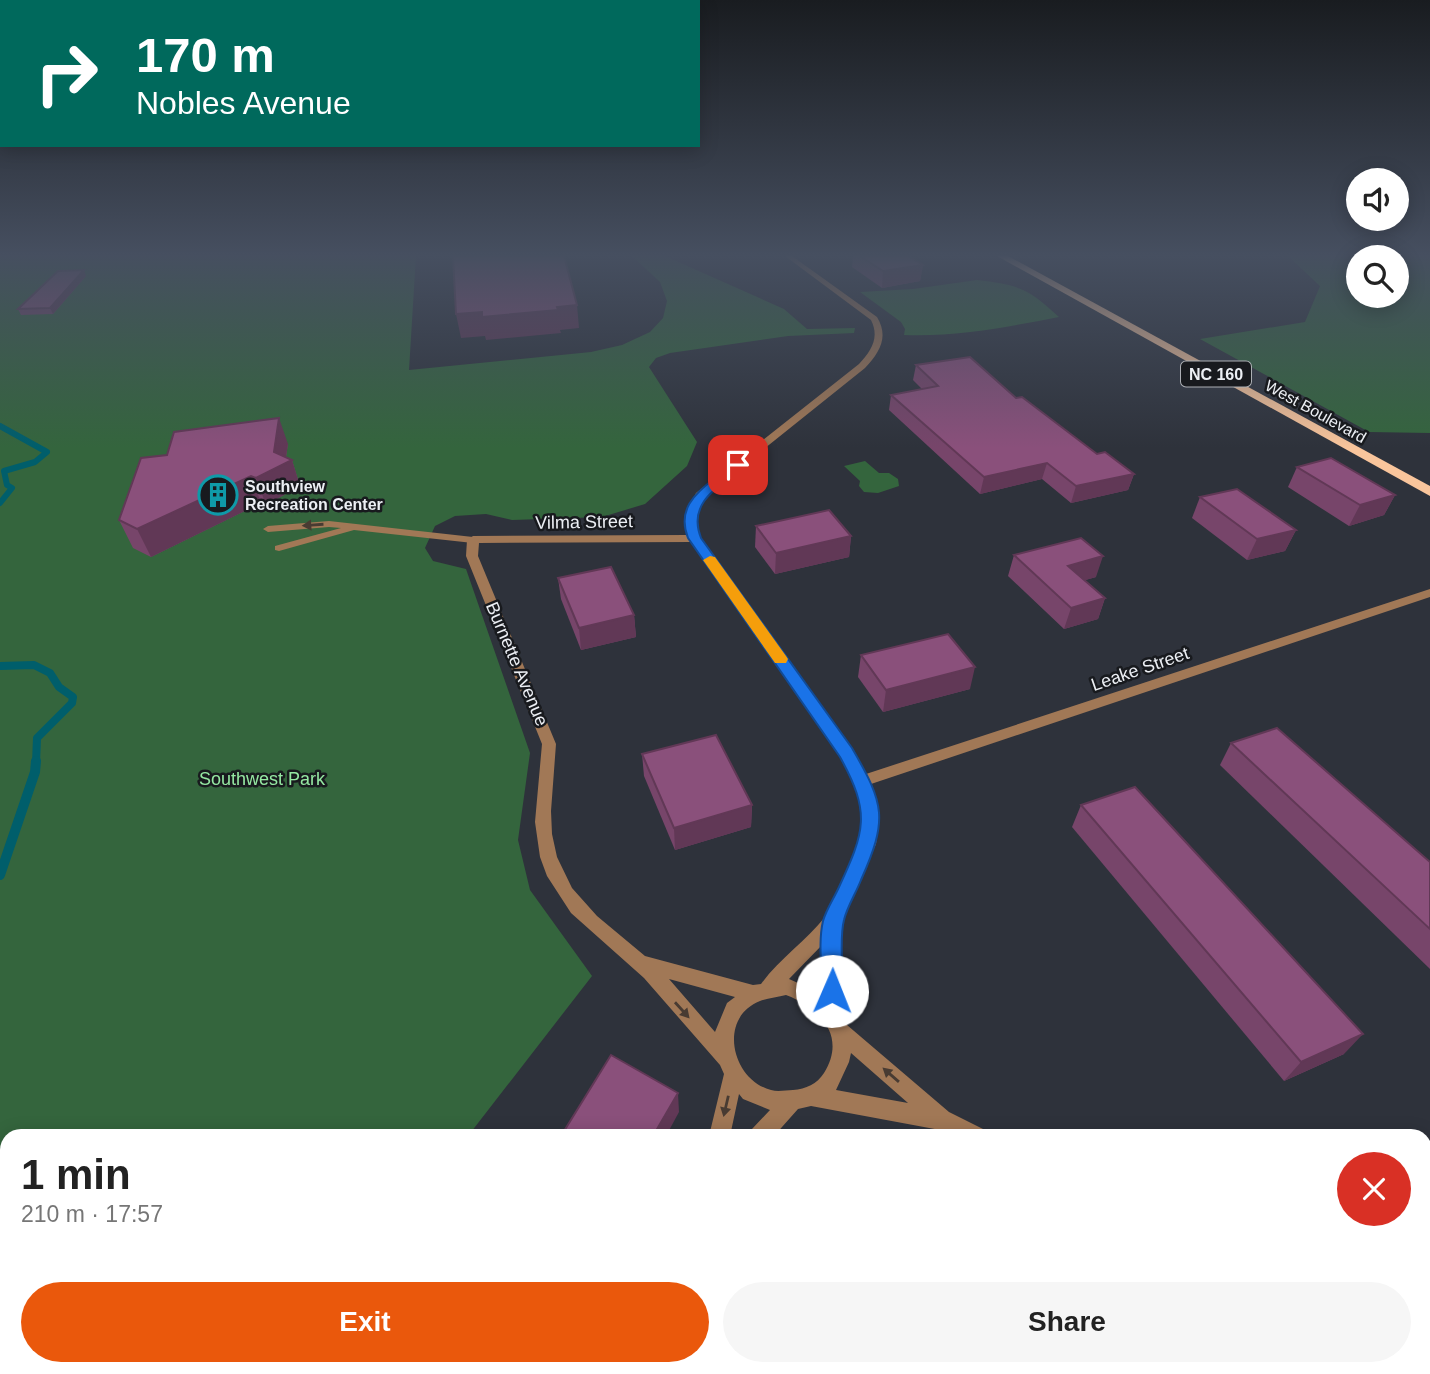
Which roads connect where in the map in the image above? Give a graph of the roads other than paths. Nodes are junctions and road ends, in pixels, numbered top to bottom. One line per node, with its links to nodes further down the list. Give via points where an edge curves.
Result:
1 (874, 320): 6 (street, via 881,335 862,366 700,495 689,520)
2 (1118, 320): 3 (main road, West Boulevard / NC 160)
3 (1430, 492)
4 (358, 527): 5 (lane, one-way to 5, via 329,524); 7 (lane); 8 (lane)
5 (268, 529)
6 (694, 538): 7 (street, Vilma Street); 10 (street)
7 (473, 540): 12 (street, Burnette Avenue, via 472,559 549,744 543,832 554,875 578,910)
8 (279, 548)
9 (1430, 593): 10 (street, Leake Street)
10 (862, 781): 11 (street, via 869,800 868,844)
11 (833, 921): 13 (street); 14 (street)
12 (639, 962): 13 (street, Burnette Avenue); 15 (street, Burnette Avenue, one-way to 15)
13 (760, 990): 14 (street, via 786,987 804,992 820,1001); 15 (street, via 737,1004 727,1018 722,1037)
14 (836, 1023): 16 (street, via 843,1049 839,1066 829,1084); 17 (street, one-way to 14)
15 (728, 1066): 16 (street, via 749,1091 769,1100); 18 (street, one-way to 18)
16 (802, 1099): 17 (street); 19 (street)
17 (942, 1120): 20 (street)
18 (720, 1129)
19 (767, 1129)
20 (961, 1129)

